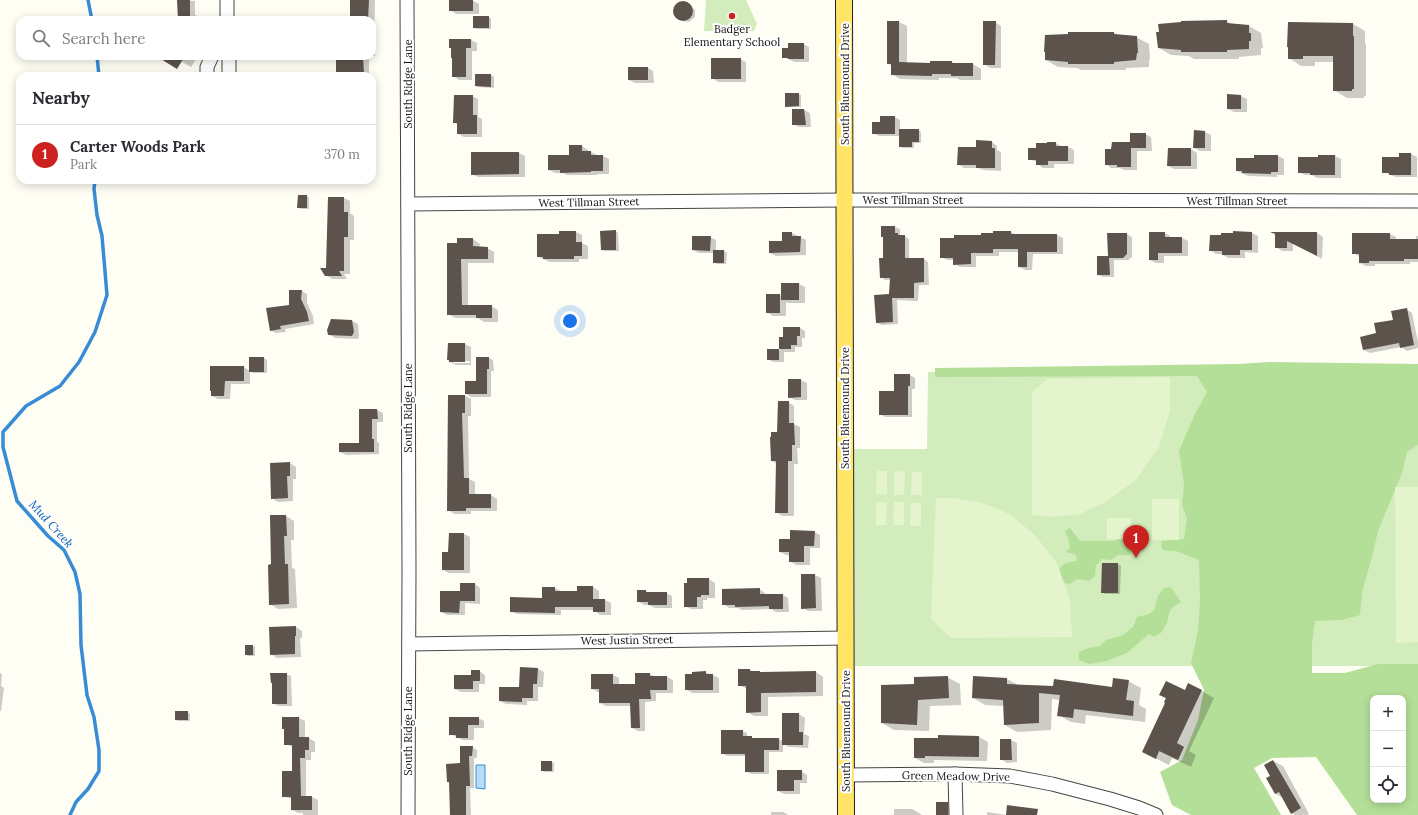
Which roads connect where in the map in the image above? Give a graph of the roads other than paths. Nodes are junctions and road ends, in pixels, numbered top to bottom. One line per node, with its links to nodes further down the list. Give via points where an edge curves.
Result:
1 (227, 0): 4 (street)
2 (407, 0): 11 (street, South Ridge Lane)
3 (844, 0): 9 (main road, South Bluemound Drive)
4 (227, 16)
5 (210, 60): 7 (street)
6 (229, 60): 8 (street)
7 (207, 72)
8 (229, 72)
9 (845, 200): 10 (street, West Tillman Street); 11 (street, West Tillman Street); 12 (main road, South Bluemound Drive)
10 (1418, 201)
11 (408, 204): 13 (street, South Ridge Lane)
12 (846, 638): 13 (street, West Justin Street); 15 (main road, South Bluemound Drive)
13 (409, 644): 16 (street, South Ridge Lane)
14 (955, 774): 15 (street, Green Meadow Drive); 18 (street); 19 (street, Green Meadow Drive, via 1033,780 1110,799)
15 (845, 775): 17 (main road, South Bluemound Drive)
16 (408, 815)
17 (846, 815)
18 (956, 815)
19 (1156, 815)

